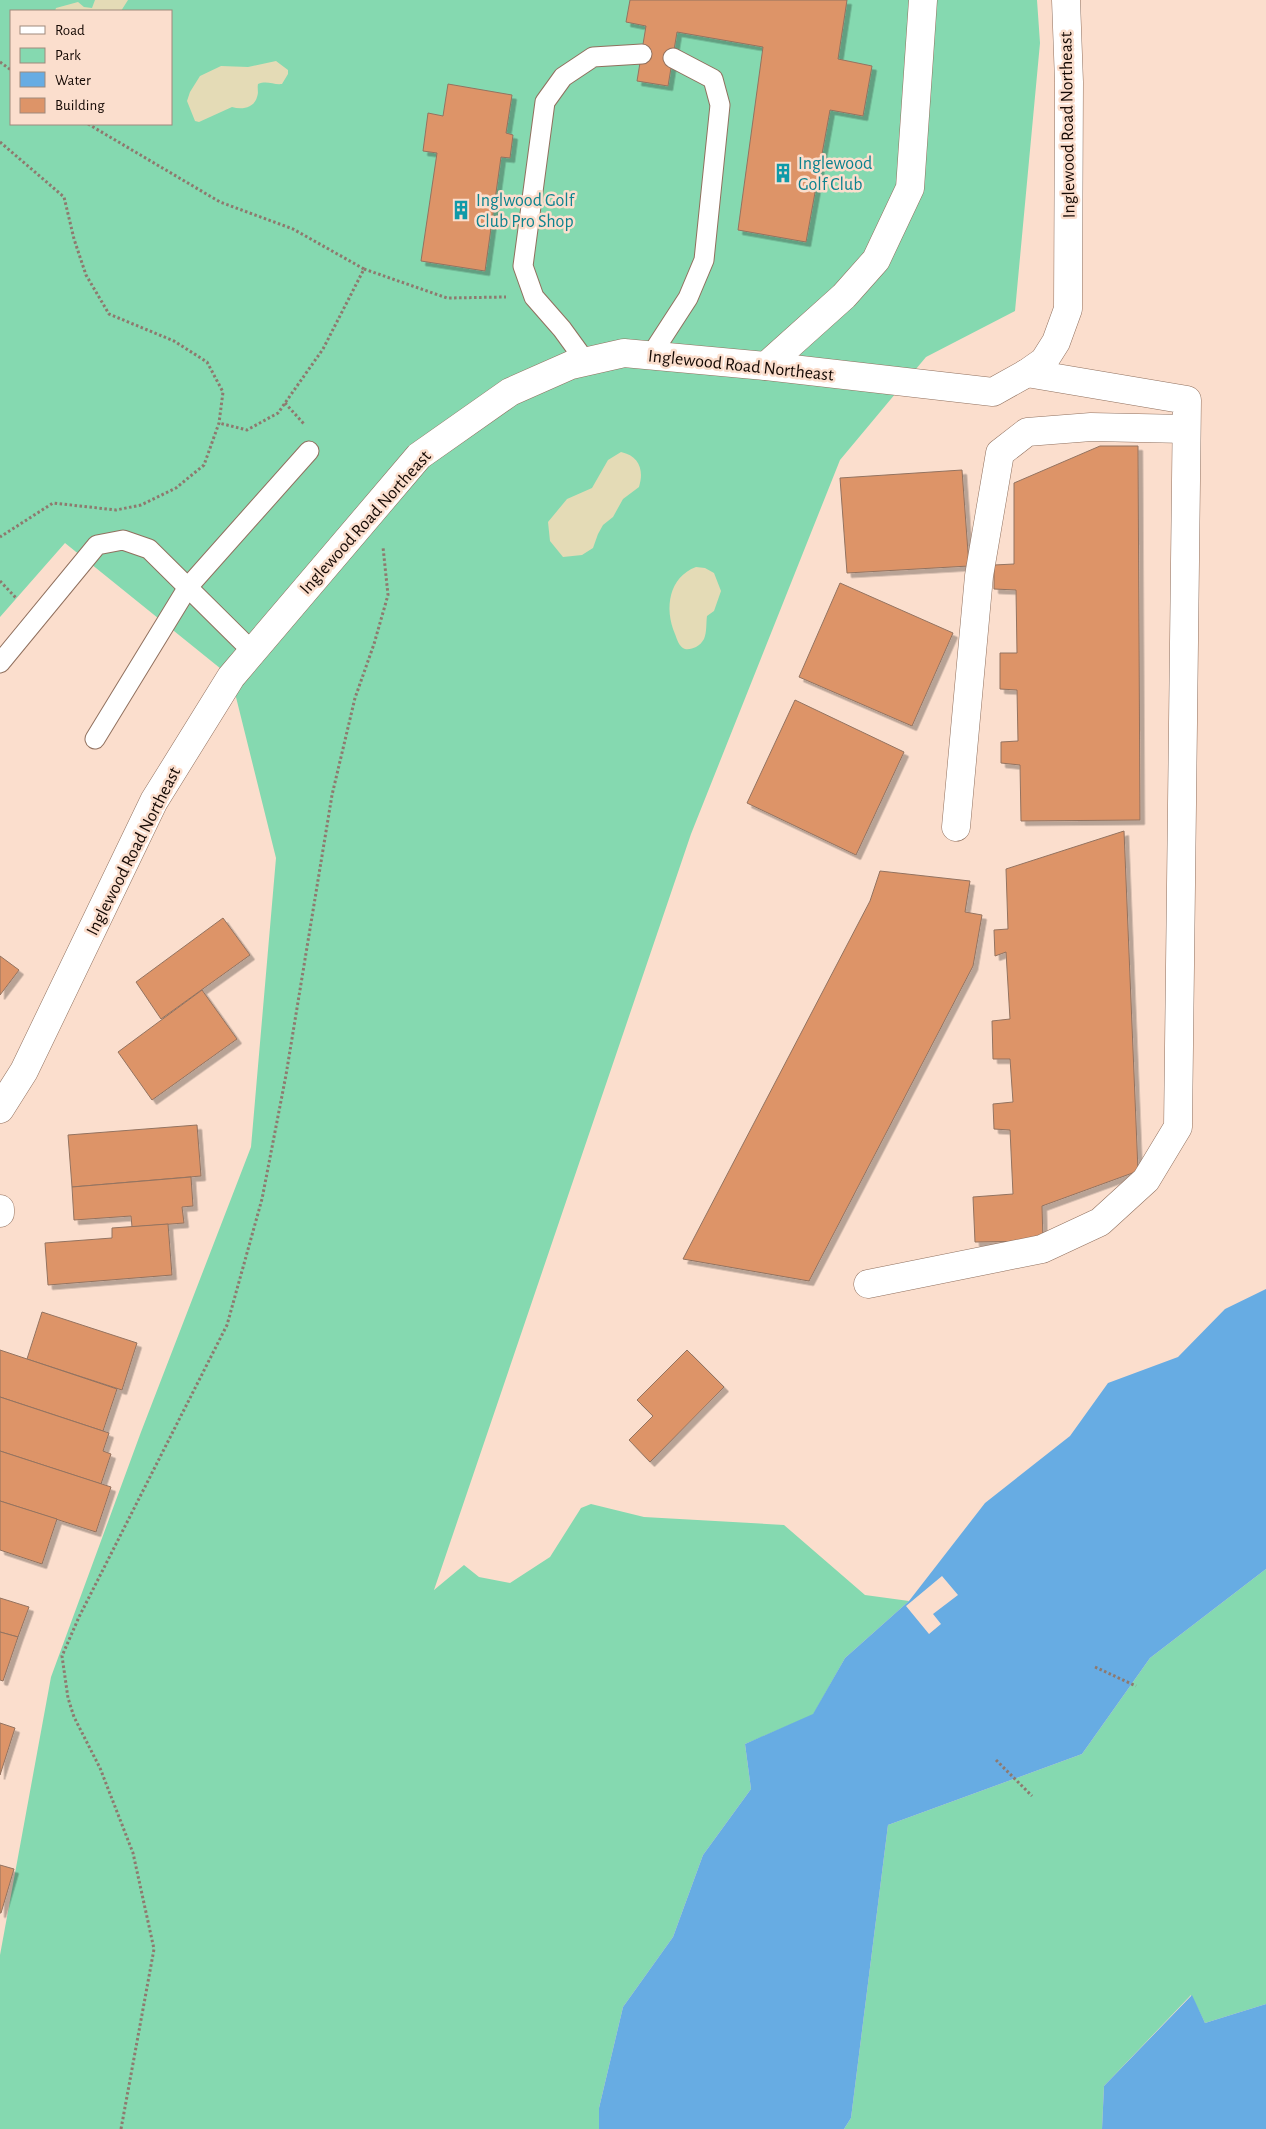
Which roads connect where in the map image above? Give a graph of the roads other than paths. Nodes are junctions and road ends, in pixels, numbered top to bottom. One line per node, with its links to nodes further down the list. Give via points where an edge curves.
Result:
1 (923, 0): 7 (street, via 910,188 876,260 844,296)
2 (1066, 0): 8 (street, Inglewood Road Northeast, via 1068,308 1056,342 1044,361)
3 (642, 54): 6 (lane, via 593,57 563,77 545,102 523,266 534,297)
4 (673, 58): 5 (lane, via 713,79 720,105 704,260 688,298)
5 (650, 356): 6 (street, Inglewood Road Northeast, via 624,353); 7 (street, Inglewood Road Northeast)
6 (586, 362): 12 (street, Inglewood Road Northeast, via 571,365 510,392 419,456)
7 (766, 366): 8 (street, Inglewood Road Northeast, via 993,392)
8 (1027, 373): 9 (street, via 1187,400)
9 (1186, 429): 15 (street, via 1091,427 1027,432 1000,453 979,576); 17 (street, via 1178,1127 1146,1180 1100,1222 1042,1249)
10 (309, 451): 11 (lane)
11 (188, 588): 12 (lane); 13 (lane, via 149,549 123,540 97,544); 14 (lane)
12 (252, 651): 16 (street, Inglewood Road Northeast, via 231,677 154,801 24,1071)
13 (0, 663)
14 (95, 739)
15 (956, 827)
16 (0, 1108)
17 (868, 1284)

